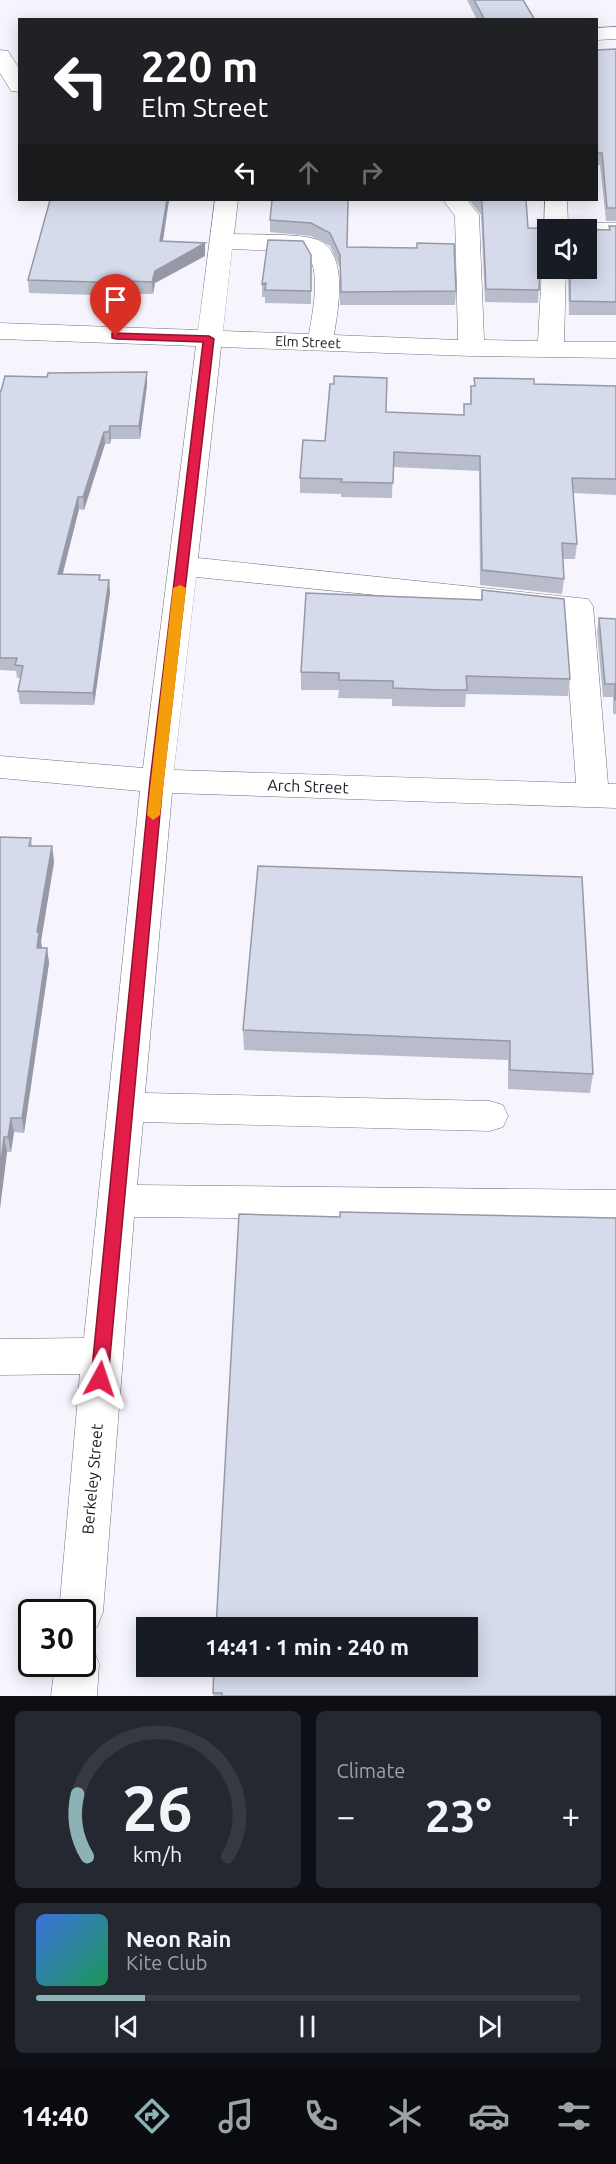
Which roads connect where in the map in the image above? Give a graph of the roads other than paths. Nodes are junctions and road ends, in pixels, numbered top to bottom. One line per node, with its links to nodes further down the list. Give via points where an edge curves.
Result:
1 (616, 33): 2 (street)
2 (598, 34)
3 (0, 56): 4 (street)
4 (18, 84)
5 (226, 201): 11 (street, Berkeley Street)
6 (456, 201): 16 (street, via 467,215)
7 (556, 201): 8 (street)
8 (556, 219)
9 (597, 230): 10 (street)
10 (616, 230)
11 (220, 241): 14 (street, Berkeley Street); 15 (street, via 310,245 319,250 326,265)
12 (554, 279): 17 (street)
13 (0, 331): 14 (street, Elm Street)
14 (209, 339): 15 (street, Elm Street); 19 (street, Berkeley Street)
15 (320, 343): 16 (street, Elm Street)
16 (471, 348): 17 (street, Elm Street)
17 (551, 348): 18 (street, Elm Street)
18 (616, 350)
19 (182, 566): 21 (street, Berkeley Street); 22 (street, via 578,606)
20 (0, 768): 21 (street, Arch Street)
21 (157, 781): 22 (street, Arch Street); 23 (street, Berkeley Street)
22 (604, 796)
23 (125, 1107): 24 (street); 25 (street, Berkeley Street)
24 (490, 1116)
25 (116, 1201): 26 (street); 27 (street, Berkeley Street)
26 (616, 1206)
27 (102, 1356): 28 (street); 29 (street, Berkeley Street)
28 (0, 1357)
29 (82, 1599)
30 (75, 1677): 31 (street)
31 (74, 1696)

